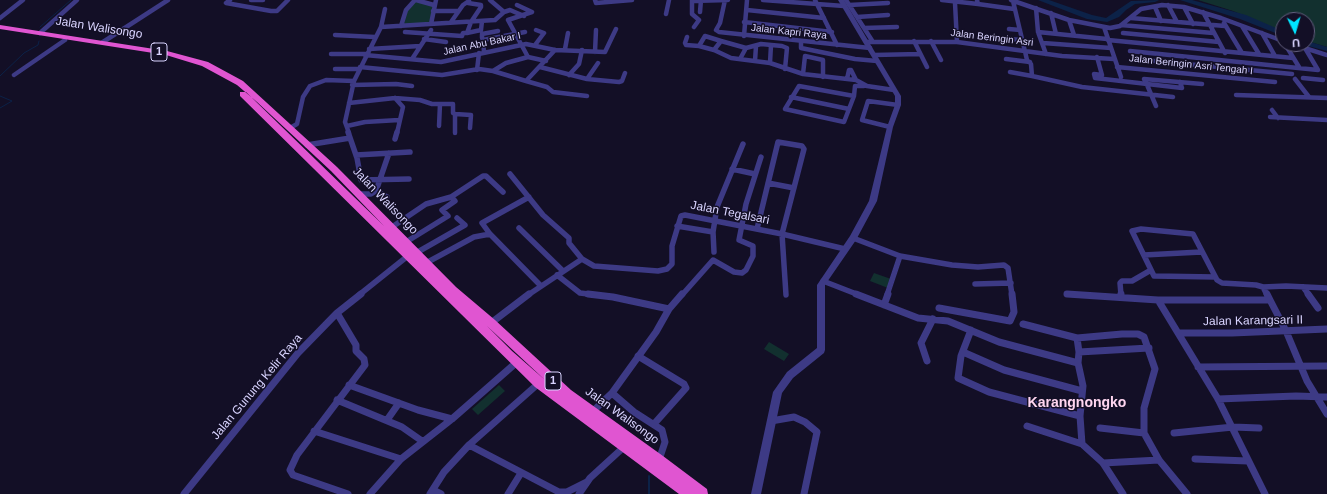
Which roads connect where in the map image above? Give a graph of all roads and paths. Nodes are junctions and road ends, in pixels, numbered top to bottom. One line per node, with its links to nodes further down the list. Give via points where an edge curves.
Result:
1 (23, 0): 44 (street)
2 (77, 0): 93 (street)
3 (168, 0): 118 (street)
4 (230, 0): 7 (street, via 226,3 271,11 277,11)
5 (251, 0): 6 (street)
6 (263, 0)
7 (288, 0)
8 (416, 0): 24 (street); 72 (street, via 406,10)
9 (473, 0): 26 (street)
10 (490, 0): 45 (street)
11 (595, 0): 12 (street, via 596,3)
12 (632, 0)
13 (670, 0): 48 (street)
14 (725, 0): 15 (street); 23 (street); 103 (street, Jalan Kapri Raya, via 716,30)
15 (728, 0)
16 (747, 0): 40 (street)
17 (763, 0): 31 (street)
18 (815, 0): 31 (street)
19 (942, 0): 29 (street)
20 (994, 0): 33 (street)
21 (1012, 0): 36 (street); 38 (street)
22 (692, 1): 23 (street); 77 (street, via 692,14 699,20)
23 (701, 1): 46 (street)
24 (435, 2): 41 (street)
25 (978, 2): 29 (street); 33 (street)
26 (468, 3): 42 (street); 62 (street, via 481,5)
27 (845, 3): 28 (street); 31 (street); 52 (street); 141 (street)
28 (888, 3)
29 (955, 3): 121 (street)
30 (517, 5): 51 (street, via 532,11)
31 (819, 5): 54 (street)
32 (1168, 5): 34 (street); 35 (street); 64 (street)
33 (996, 6): 38 (street)
34 (1155, 7): 39 (street); 60 (street)
35 (1184, 7): 47 (street); 69 (street)
36 (1036, 8): 49 (street); 92 (street)
37 (385, 9): 76 (street)
38 (1014, 9): 85 (street)
39 (1141, 9): 55 (street); 58 (street)
40 (747, 10): 54 (street); 63 (street)
41 (433, 11): 42 (street); 66 (street)
42 (458, 11): 61 (street)
43 (0, 12): 44 (street)
44 (8, 12): 53 (street)
45 (504, 12): 51 (street, via 510,10); 59 (street, via 495,20)
46 (700, 12)
47 (1202, 12): 56 (street); 71 (street)
48 (666, 14)
49 (1051, 14): 57 (street); 100 (street)
50 (888, 15): 52 (street)
51 (524, 16): 99 (street, via 508,20)
52 (857, 17): 80 (street)
53 (0, 18)
54 (824, 18): 91 (street)
55 (1131, 18): 58 (street); 70 (street)
56 (1221, 18): 73 (street); 74 (street)
57 (1069, 20): 68 (street); 102 (street)
58 (1146, 20): 60 (street)
59 (482, 21): 62 (street); 94 (street, via 481,30)
60 (1161, 21): 64 (street)
61 (451, 22): 62 (street); 65 (street)
62 (471, 22): 94 (street)
63 (744, 22): 67 (street); 103 (street)
64 (1177, 22): 69 (street)
65 (438, 23): 66 (street); 89 (street)
66 (431, 24): 72 (street)
67 (759, 24): 91 (street); 106 (street)
68 (1086, 24): 79 (street); 107 (street)
69 (1193, 24): 71 (street)
70 (1120, 25): 79 (street); 96 (street); 97 (street)
71 (1209, 25): 73 (street); 97 (street)
72 (401, 26): 76 (street)
73 (1225, 26): 149 (street)
74 (1242, 26): 98 (street); 153 (street)
75 (0, 27): 93 (highway, Jalan Walisongo / 1)
76 (381, 27): 104 (street)
77 (694, 27)
78 (897, 27): 80 (street)
79 (1104, 27): 114 (street)
80 (864, 28): 141 (street)
81 (616, 29): 146 (street, via 606,52)
82 (1009, 29): 85 (street)
83 (536, 30): 126 (street, via 544,33)
84 (596, 30): 146 (street)
85 (1020, 30): 113 (street)
86 (0, 31): 111 (highway, Jalan Walisongo / 1)
87 (498, 31): 112 (street, via 482,34)
88 (405, 32): 89 (street)
89 (429, 32): 94 (street, via 462,36 463,33); 109 (street)
90 (525, 32): 99 (street)
91 (832, 32): 132 (street)
92 (1038, 32): 100 (street); 124 (street)
93 (40, 33): 118 (highway, Jalan Walisongo / 1)
94 (467, 33)
95 (568, 33): 137 (street)
96 (1123, 33): 122 (street); 123 (street)
97 (1213, 33): 123 (street)
98 (1262, 33): 108 (street); 158 (street)
99 (516, 34): 112 (street); 125 (street)
100 (1056, 34): 102 (street)
101 (335, 35): 104 (street)
102 (1074, 35): 107 (street)
103 (744, 36): 106 (street, Jalan Kapri Raya)
104 (375, 37): 135 (street)
105 (687, 37): 130 (street, via 685,44)
106 (757, 37): 120 (street, Jalan Kapri Raya)
107 (1090, 37): 114 (street)
108 (1275, 38)
109 (424, 39): 119 (street); 129 (street)
110 (1009, 39): 113 (street)
111 (65, 40): 187 (street); 269 (highway, Jalan Walisongo / 1, via 190,64 218,77 243,94)
112 (483, 40): 145 (street)
113 (1022, 40): 142 (street)
114 (1107, 40): 122 (street); 134 (street)
115 (721, 41): 127 (street); 130 (street, via 705,36); 139 (street)
116 (914, 41): 117 (street, Jalan Beringin Asri); 141 (street, Jalan Beringin Asri); 151 (street)
117 (931, 41): 121 (street, Jalan Beringin Asri); 167 (street)
118 (103, 42): 230 (highway, Jalan Walisongo / 1, via 167,53 204,64 240,83)
119 (446, 42)
120 (801, 42): 132 (street, Jalan Kapri Raya); 141 (street, via 801,48 855,59)
121 (957, 42): 142 (street, Jalan Beringin Asri)
122 (1126, 42): 140 (street); 143 (street)
123 (1219, 42): 140 (street)
124 (1042, 43): 134 (street); 152 (street)
125 (520, 45): 126 (street, Jalan Abu Bakar I); 145 (street, Jalan Abu Bakar I); 159 (street)
126 (535, 45): 136 (street, Jalan Abu Bakar I)
127 (734, 45): 133 (street); 155 (street)
128 (771, 45): 131 (street); 173 (street); 181 (street, via 782,46 789,51)
129 (420, 46): 135 (street); 162 (street)
130 (699, 46): 139 (street)
131 (756, 46): 133 (street); 170 (street)
132 (838, 46): 141 (street, Jalan Kapri Raya)
133 (746, 48): 163 (street)
134 (1111, 48): 165 (street)
135 (369, 49): 154 (street)
136 (555, 50): 137 (street, Jalan Abu Bakar I); 169 (street)
137 (565, 50): 138 (street, Jalan Abu Bakar I)
138 (582, 50): 146 (street, Jalan Abu Bakar I); 189 (street, via 579,64)
139 (714, 50): 155 (street)
140 (1224, 50): 149 (street); 168 (street)
141 (872, 51): 151 (street); 156 (street); 206 (street)
142 (1025, 51): 152 (street, Jalan Beringin Asri); 171 (street)
143 (1130, 51): 166 (street); 168 (street)
144 (1315, 51): 157 (street)
145 (481, 52): 162 (street, Jalan Abu Bakar I, via 441,62); 183 (street)
146 (595, 52)
147 (1290, 52): 161 (street)
148 (1307, 52): 177 (street, via 1318,70)
149 (1242, 53): 153 (street)
150 (331, 54): 154 (street, Jalan Abu Bakar I)
151 (920, 54): 175 (street)
152 (1046, 54): 160 (street, Jalan Beringin Asri)
153 (1259, 54): 158 (street)
154 (366, 55): 162 (street, Jalan Abu Bakar I); 178 (street)
155 (725, 55): 163 (street)
156 (899, 55)
157 (1326, 55)
158 (1275, 56): 161 (street)
159 (528, 57): 169 (street); 184 (street, via 506,63)
160 (1097, 57): 165 (street, Jalan Beringin Asri); 190 (street)
161 (1293, 58): 177 (street)
162 (412, 59)
163 (740, 59): 170 (street)
164 (1006, 59): 171 (street)
165 (1114, 59): 176 (street)
166 (1133, 59): 179 (street); 182 (street)
167 (941, 60)
168 (1229, 60): 177 (street); 179 (street)
169 (546, 61): 174 (street)
170 (755, 61): 173 (street)
171 (1030, 62): 191 (street)
172 (598, 63): 195 (street)
173 (770, 63): 181 (street)
174 (540, 67): 189 (street); 198 (street)
175 (927, 67)
176 (1117, 67): 182 (street, Jalan Beringin Asri Tengah I); 193 (street)
177 (1299, 67)
178 (359, 68): 180 (street); 183 (street, via 441,75); 201 (street)
179 (1234, 68): 214 (street, via 1294,76)
180 (335, 69)
181 (785, 69): 188 (street)
182 (1138, 69): 200 (street, Jalan Beringin Asri Tengah I)
183 (478, 70): 184 (street)
184 (493, 71): 198 (street)
185 (1010, 72): 191 (street)
186 (625, 73): 195 (street, via 620,82)
187 (14, 74)
188 (803, 74): 192 (street); 192 (street, via 805,56 823,60)
189 (569, 75): 195 (street)
190 (1102, 75): 193 (street); 193 (street, via 1094,75 1095,78)
191 (1032, 76): 207 (street, via 1082,88)
192 (823, 77): 196 (street)
193 (1124, 78): 199 (street)
194 (1303, 78): 205 (street, via 1322,78)
195 (587, 79)
196 (848, 79): 197 (street); 197 (street, via 849,70 852,70)
197 (856, 80): 204 (street)
198 (526, 81): 209 (street, via 547,87 553,92)
199 (1145, 81): 202 (street, via 1182,88 1180,82); 207 (street)
200 (1275, 82)
201 (353, 83): 203 (street); 216 (street); 230 (street, via 326,80 310,86 303,97 297,124)
202 (1202, 84)
203 (412, 86)
204 (867, 86): 206 (street); 210 (street, via 855,86)
205 (1327, 86)
206 (894, 90): 218 (street, via 898,96)
207 (1151, 94): 212 (street); 219 (street)
208 (1236, 95): 214 (street)
209 (587, 96)
210 (854, 96): 211 (street, via 800,86 796,87); 220 (street)
211 (791, 97): 220 (street); 220 (street, via 785,109 843,122)
212 (1173, 97)
213 (395, 98): 216 (street); 217 (street); 225 (street, via 403,107)
214 (1309, 98): 215 (street)
215 (1327, 98)
216 (349, 103): 227 (street, via 345,119)
217 (440, 104): 222 (street, via 453,104); 228 (street)
218 (898, 105): 229 (street); 229 (street, via 868,101 862,120)
219 (1156, 106)
220 (849, 109)
221 (1272, 110): 224 (street)
222 (455, 114): 231 (street, via 471,115); 232 (street)
223 (1270, 117): 224 (street)
224 (1278, 118): 226 (street)
225 (399, 120): 227 (street); 234 (street)
226 (1327, 120)
227 (347, 126): 233 (street)
228 (440, 126)
229 (890, 127): 264 (street, via 873,201)
230 (290, 128): 235 (highway, Jalan Walisongo / 1)
231 (470, 128)
232 (455, 133)
233 (350, 138): 235 (street); 239 (street)
234 (395, 139)
235 (307, 144): 250 (highway, Jalan Walisongo / 1)
236 (743, 144): 241 (street)
237 (410, 152): 238 (street)
238 (389, 153): 239 (street); 245 (street)
239 (356, 155): 245 (street, via 361,180)
240 (761, 157): 243 (street)
241 (732, 169): 243 (street); 255 (street)
242 (510, 174): 253 (street)
243 (755, 174): 257 (street)
244 (409, 179): 245 (street)
245 (381, 180): 248 (street)
246 (768, 183): 247 (street); 247 (street, via 776,146 778,142 782,142 804,147); 260 (street)
247 (794, 188): 263 (street)
248 (376, 192): 250 (street); 251 (street)
249 (503, 192): 252 (street, via 485,176)
250 (360, 194): 258 (highway, Jalan Walisongo / 1)
251 (387, 197)
252 (451, 197): 258 (street, via 426,204); 265 (street, via 455,201 442,210 448,216)
253 (529, 197): 262 (street, via 483,222); 272 (street, via 569,238 569,243)
254 (457, 218): 269 (street, Jalan Gunung Kelir Raya, via 465,225)
255 (715, 221): 256 (street, Jalan Tegalsari, via 682,215); 257 (street, Jalan Tegalsari); 261 (street)
256 (678, 226): 261 (street); 272 (street, via 672,246 672,264 667,269 658,271 594,266)
257 (742, 226): 260 (street, Jalan Tegalsari); 292 (street, via 740,241 753,246 753,256 746,270 740,273 713,260)
258 (392, 227): 265 (highway, Jalan Walisongo / 1)
259 (519, 228): 275 (street)
260 (757, 229): 263 (street, Jalan Tegalsari)
261 (713, 232): 267 (street)
262 (490, 234): 273 (street, via 476,236); 280 (street)
263 (782, 234): 266 (street, Jalan Tegalsari); 285 (street)
264 (853, 238): 266 (street); 271 (street)
265 (406, 242): 269 (highway, Jalan Walisongo / 1)
266 (845, 249): 277 (street)
267 (714, 252)
268 (1202, 252): 270 (street); 270 (street, via 1193,234 1136,229 1132,233); 276 (street)
269 (412, 254): 273 (highway, Jalan Walisongo / 1); 294 (street, Jalan Gunung Kelir Raya); 309 (highway, Jalan Walisongo / 1)
270 (1144, 255): 274 (street)
271 (900, 256): 278 (street, via 970,267 1004,265 1008,268); 289 (street)
272 (582, 259): 275 (street)
273 (426, 263): 297 (highway, Jalan Walisongo / 1, via 452,290)
274 (1151, 270): 276 (street, via 1154,276); 286 (street, via 1132,281 1122,281)
275 (560, 273): 280 (street); 292 (street, via 580,294 613,297)
276 (1215, 277): 281 (street, via 1222,283)
277 (823, 281): 289 (street); 328 (street, via 821,350 790,374 778,392)
278 (1011, 283): 279 (street); 293 (street, via 1014,312 1010,321)
279 (975, 284)
280 (541, 286): 297 (street)
281 (1263, 287): 282 (street); 288 (street)
282 (1303, 287): 283 (street); 291 (street)
283 (1327, 288)
284 (1068, 294): 286 (street)
285 (786, 295)
286 (1121, 297): 287 (street)
287 (1158, 300): 288 (street); 302 (street)
288 (1270, 300): 301 (street)
289 (884, 306): 295 (street, via 923,319)
290 (939, 308): 293 (street)
291 (1318, 308)
292 (669, 309): 307 (street)
293 (952, 311): 296 (street)
294 (337, 313): 315 (street, via 356,345 356,351 365,362 364,367); 351 (street, Jalan Gunung Kelir Raya, via 298,353)
295 (933, 319): 296 (street); 308 (street, via 921,343)
296 (948, 321): 300 (street)
297 (491, 323): 323 (highway, Jalan Walisongo / 1, via 567,394)
298 (1023, 324): 303 (street)
299 (1327, 329): 301 (street, Jalan Karangsari II)
300 (971, 330): 305 (street); 310 (street, via 1020,349)
301 (1286, 331): 302 (street, Jalan Karangsari II); 311 (street)
302 (1179, 333): 313 (street)
303 (1077, 338): 304 (street, via 1138,334 1144,337); 306 (street)
304 (1149, 348): 306 (street); 335 (street, via 1155,369 1144,408)
305 (963, 352): 316 (street, via 1004,370); 325 (street, via 958,378 989,392)
306 (1079, 352): 310 (street)
307 (638, 356): 317 (street); 329 (street, via 684,384 686,388)
308 (927, 361)
309 (517, 362): 314 (highway, Jalan Walisongo / 1); 326 (street)
310 (1078, 363): 316 (street)
311 (1300, 365): 312 (street); 313 (street); 318 (street)
312 (1327, 366)
313 (1198, 367): 320 (street)
314 (539, 383): 338 (street); 340 (highway, Jalan Walisongo / 1)
315 (349, 385): 321 (street); 322 (street)
316 (1082, 391): 325 (street)
317 (612, 392): 323 (street); 329 (street, via 634,412)
318 (1316, 397): 319 (street); 320 (street); 324 (street)
319 (1327, 397)
320 (1218, 399): 332 (street)
321 (337, 400): 327 (street); 334 (street)
322 (399, 403): 326 (street); 327 (street)
323 (592, 412): 343 (highway, Jalan Walisongo / 1)
324 (1327, 414)
325 (1080, 416): 339 (street)
326 (452, 419): 337 (street)
327 (387, 420): 337 (street, via 402,427)
328 (771, 421): 358 (street); 359 (street, via 794,417 814,428 816,432)
329 (654, 424): 343 (street, via 664,434 665,442)
330 (1027, 426): 339 (street)
331 (1100, 428): 335 (street)
332 (1233, 428): 333 (street); 336 (street); 345 (street)
333 (1259, 428)
334 (314, 432): 341 (street); 352 (street, via 297,455 290,473)
335 (1144, 433): 344 (street)
336 (1174, 433)
337 (422, 442): 341 (street)
338 (469, 444): 347 (street); 350 (street, via 444,472)
339 (1082, 444): 346 (street)
340 (625, 446): 348 (street); 349 (highway, Jalan Walisongo / 1)
341 (401, 459): 353 (street)
342 (1195, 459): 345 (street)
343 (659, 460): 349 (highway, Jalan Walisongo / 1)
344 (1159, 460): 346 (street); 361 (street)
345 (1248, 461): 362 (street)
346 (1102, 463): 360 (street)
347 (521, 473): 348 (street, via 559,492 567,492); 355 (street)
348 (587, 482): 356 (street)
349 (686, 488): 357 (highway, Jalan Walisongo / 1)
350 (431, 492): 354 (street)
351 (184, 494)
352 (348, 494)
353 (370, 494)
354 (441, 494)
355 (508, 494)
356 (579, 494)
357 (702, 494)
358 (756, 494)
359 (804, 494)
360 (1123, 494)
361 (1187, 494)
362 (1265, 494)

